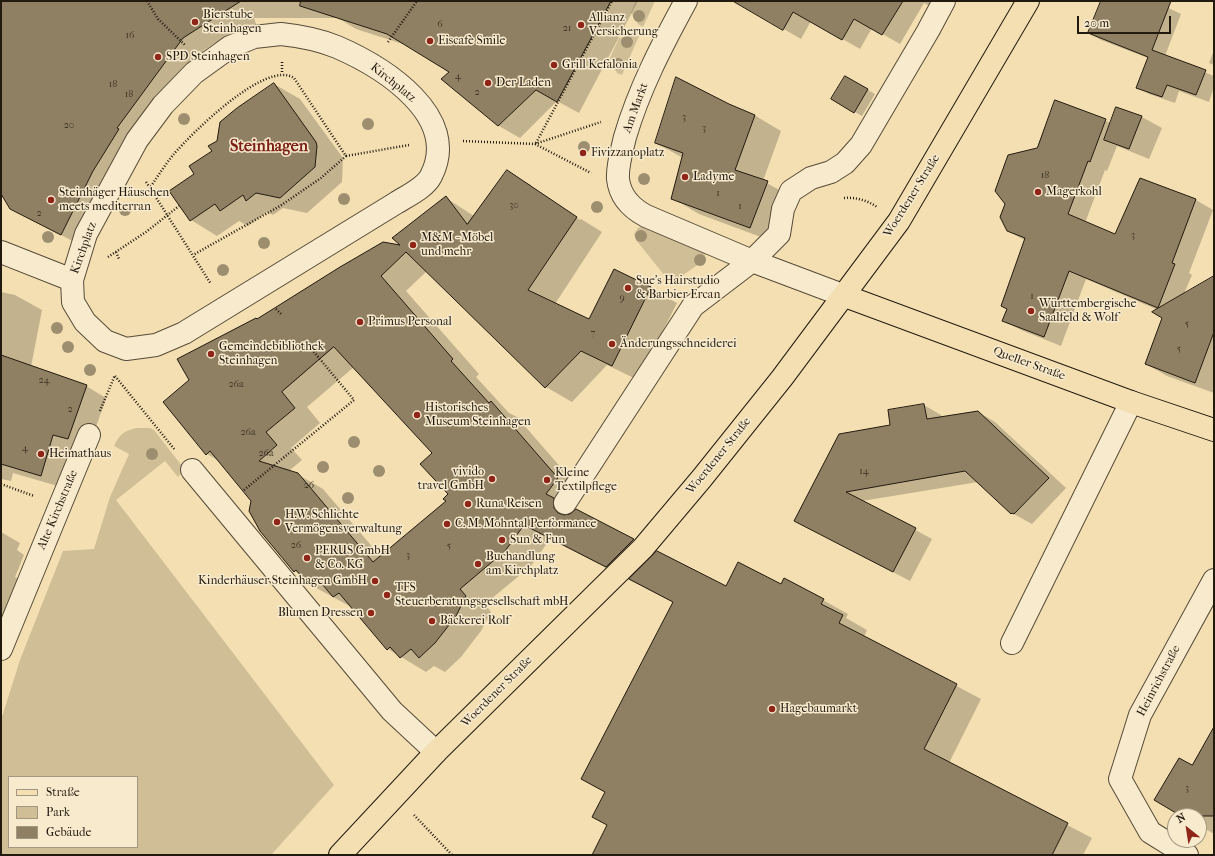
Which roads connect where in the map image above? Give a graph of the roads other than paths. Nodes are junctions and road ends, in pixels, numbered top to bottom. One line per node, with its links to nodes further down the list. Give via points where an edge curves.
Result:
1 (686, 1): 5 (street, Am Markt, via 659,51 633,111 621,152 618,178 620,188 626,201 635,211)
2 (944, 1): 5 (street, via 861,145 845,163 831,172 811,178 791,191 783,209 779,234)
3 (1028, 1): 7 (main road, Woerdener Straße, via 899,221)
4 (1, 252): 6 (street, Kirchplatz)
5 (752, 261): 7 (street, Am Markt); 12 (street, via 693,306)
6 (72, 280): 6 (street, Kirchplatz, via 86,234 137,140 163,105 205,64 230,47 254,37 281,34 301,36 336,46 373,64 414,98 432,120 438,140 437,160 431,177 417,190 184,333 156,345 126,349 105,341 84,322 73,302)
7 (845, 296): 8 (main road, Queller Straße); 16 (main road, Woerdener Straße, via 782,378 643,548)
8 (1131, 402): 9 (main road, Queller Straße); 14 (street)
9 (1214, 430)
10 (90, 435): 15 (street, Alte Kirchstraße)
11 (192, 470): 16 (street, via 392,711)
12 (565, 503)
13 (1214, 580): 18 (street, Heinrichstraße, via 1140,715 1120,779 1150,832)
14 (1012, 643)
15 (1, 649)
16 (436, 752): 17 (main road, Woerdener Straße)
17 (340, 855)
18 (1187, 855)

